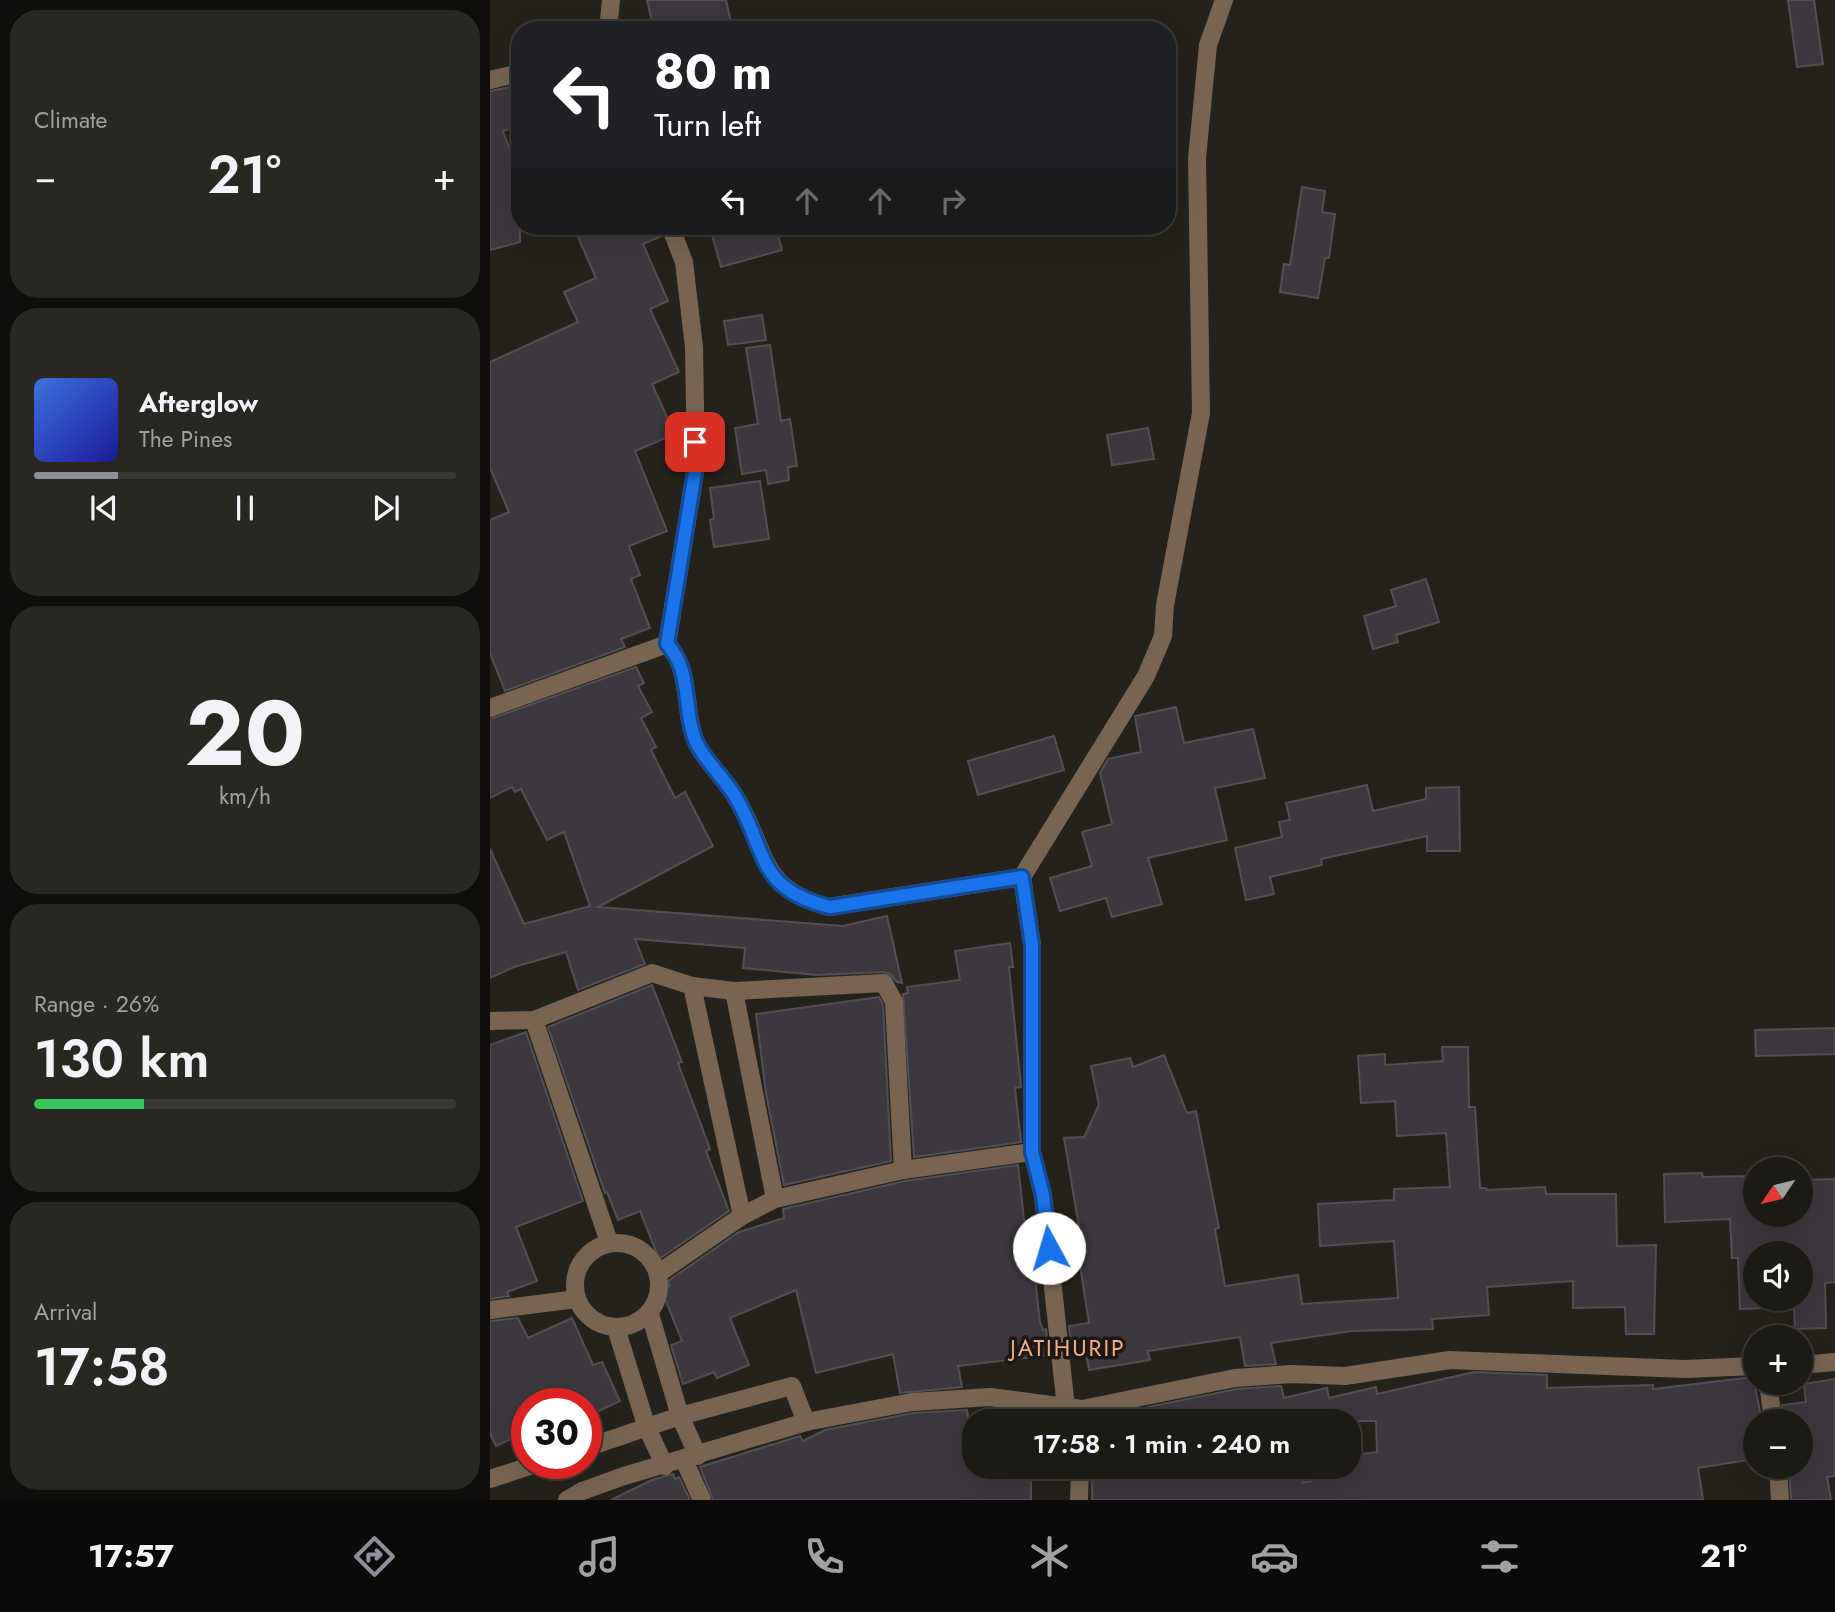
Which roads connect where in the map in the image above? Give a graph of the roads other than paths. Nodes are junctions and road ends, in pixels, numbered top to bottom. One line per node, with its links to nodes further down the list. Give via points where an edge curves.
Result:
1 (611, 0): 3 (street)
2 (1224, 0): 9 (street, via 1208,45 1197,158 1201,413 1163,636 1146,676)
3 (609, 21)
4 (511, 75): 5 (street)
5 (490, 80)
6 (674, 235): 7 (street, via 684,262 694,347 696,466)
7 (667, 644): 8 (street); 9 (street, via 679,656 697,743 735,797 771,874 801,900 830,907)
8 (490, 708)
9 (1022, 877): 14 (street, via 1032,945)
10 (692, 986): 11 (street); 12 (street, via 652,973); 17 (street)
11 (734, 991): 15 (street, via 884,983 894,1002); 16 (street)
12 (534, 1020): 13 (street); 18 (street)
13 (490, 1021)
14 (1032, 1152): 15 (street); 28 (street, via 1043,1195)
15 (903, 1170): 16 (street)
16 (775, 1199): 17 (street)
17 (741, 1216): 19 (street)
18 (608, 1242): 19 (street, via 640,1247); 20 (street, via 587,1254 575,1275)
19 (659, 1273): 22 (street, via 660,1295)
20 (577, 1299): 21 (street); 23 (street, via 592,1320)
21 (490, 1310)
22 (650, 1314): 23 (street, via 634,1325); 30 (street)
23 (616, 1328): 32 (street)
24 (1835, 1362): 25 (street)
25 (1813, 1364)
26 (1743, 1367): 29 (street, via 1685,1369 1450,1360 1345,1376 1235,1378)
27 (1054, 1409): 31 (street, via 990,1397 912,1402)
28 (1075, 1409)
29 (1096, 1409)
30 (680, 1416): 31 (street, via 792,1385); 32 (street); 34 (street)
31 (806, 1422): 34 (street)
32 (647, 1428): 33 (street); 35 (street)
33 (602, 1443)
34 (691, 1458): 35 (street); 41 (street)
35 (665, 1466): 40 (street, via 624,1476)
36 (511, 1472): 37 (street)
37 (490, 1479)
38 (1080, 1479): 42 (street)
39 (1779, 1479): 43 (street)
40 (567, 1500)
41 (702, 1500)
42 (1079, 1500)
43 (1780, 1500)

